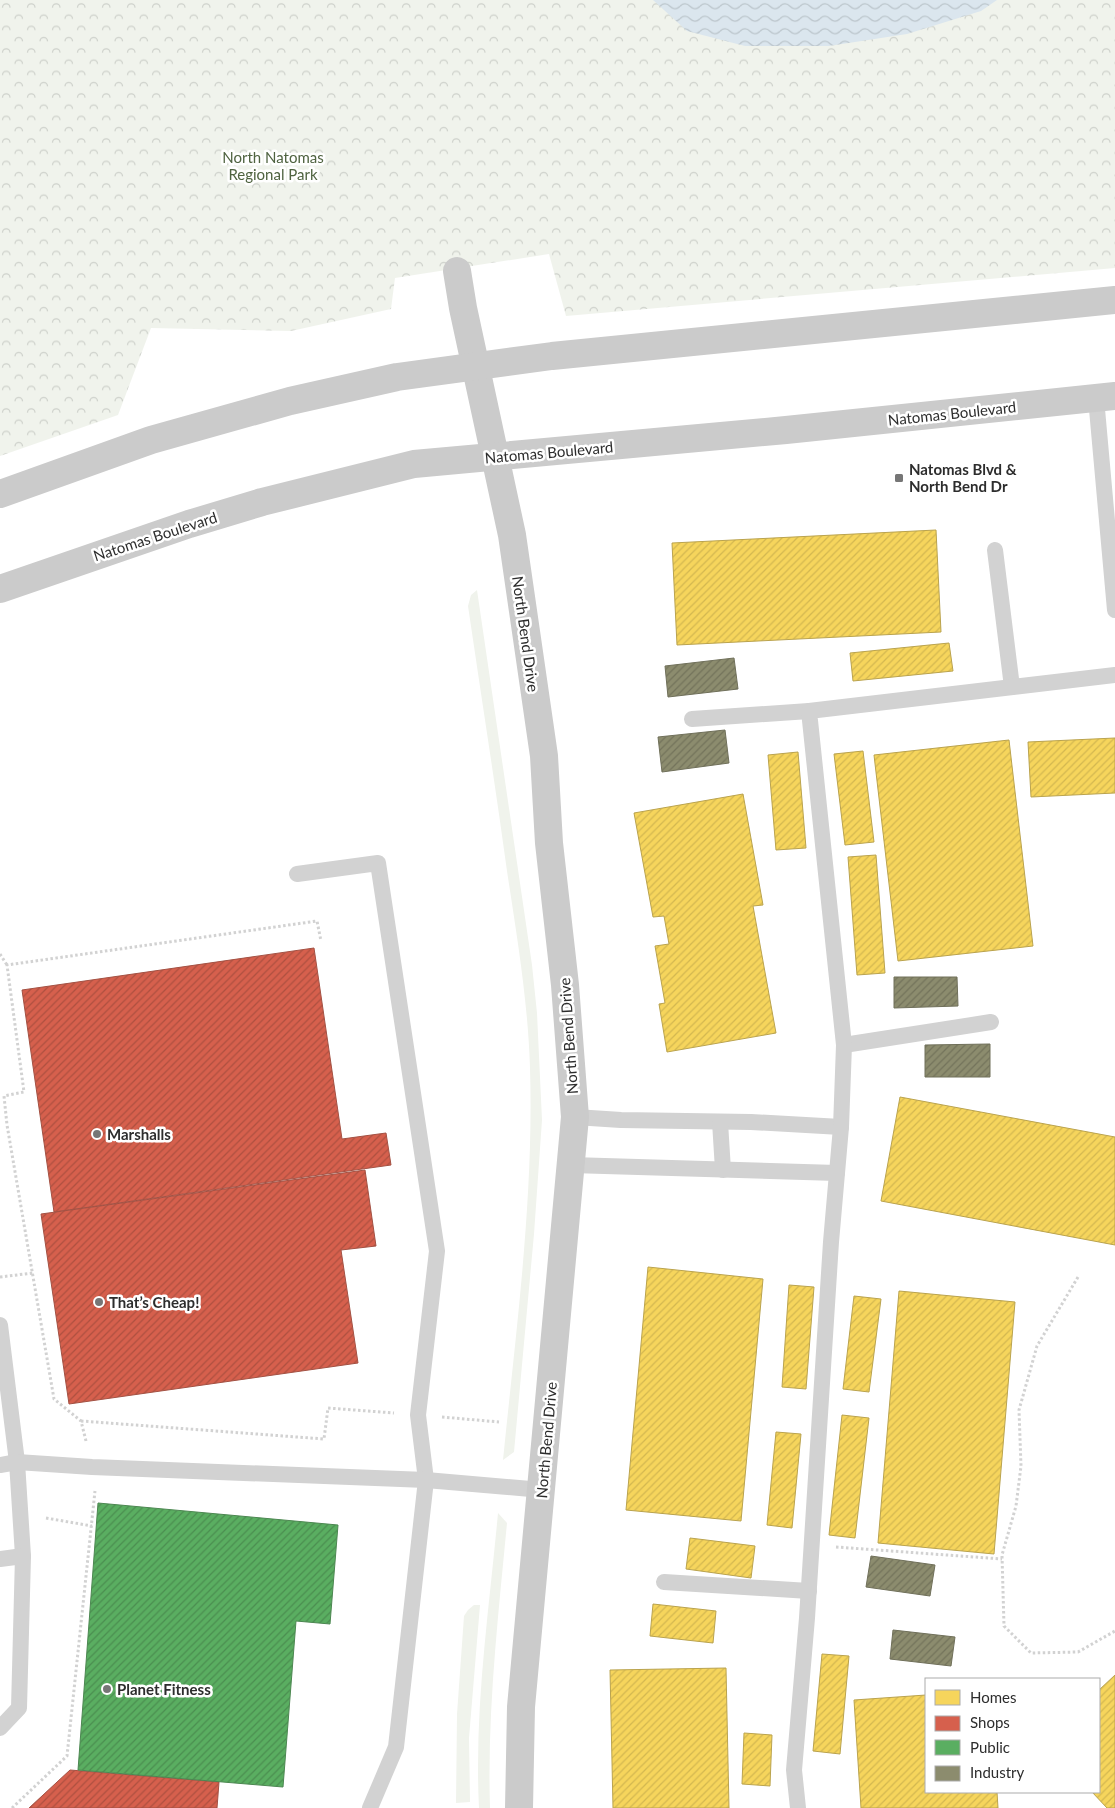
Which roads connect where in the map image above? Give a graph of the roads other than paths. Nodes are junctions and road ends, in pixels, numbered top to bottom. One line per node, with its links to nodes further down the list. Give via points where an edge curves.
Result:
1 (457, 270): 3 (main road, North Bend Drive)
2 (1115, 300): 3 (main road, via 552,356)
3 (476, 367): 5 (main road, North Bend Drive); 6 (main road, via 397,377 290,402 151,440)
4 (1106, 397): 5 (main road, Natomas Boulevard); 9 (lane)
5 (496, 456): 8 (main road, Natomas Boulevard, via 414,464 262,502); 17 (main road, North Bend Drive, via 512,536 544,756)
6 (0, 494)
7 (995, 550): 11 (lane)
8 (0, 589)
9 (1115, 610)
10 (1115, 675): 11 (lane)
11 (1012, 686): 12 (lane)
12 (809, 712): 13 (lane); 16 (lane)
13 (692, 719)
14 (298, 874): 26 (lane, via 378,863 438,1251 418,1415)
15 (991, 1022): 16 (lane)
16 (844, 1045): 19 (lane)
17 (575, 1117): 18 (lane); 20 (main road, North Bend Drive)
18 (720, 1122): 19 (lane); 21 (lane)
19 (841, 1127): 22 (lane)
20 (571, 1165): 21 (lane); 27 (main road, North Bend Drive)
21 (723, 1170): 22 (lane)
22 (837, 1173): 31 (lane)
23 (0, 1325): 24 (lane)
24 (17, 1462): 25 (lane); 26 (lane); 28 (lane)
25 (0, 1465)
26 (426, 1480): 27 (lane); 33 (lane, via 396,1747)
27 (542, 1490): 34 (main road, North Bend Drive, via 521,1707)
28 (23, 1556): 29 (lane); 32 (lane, via 19,1708)
29 (0, 1559)
30 (664, 1582): 31 (lane)
31 (809, 1591): 35 (lane, via 794,1770)
32 (0, 1728)
33 (370, 1808)
34 (519, 1808)
35 (798, 1808)

